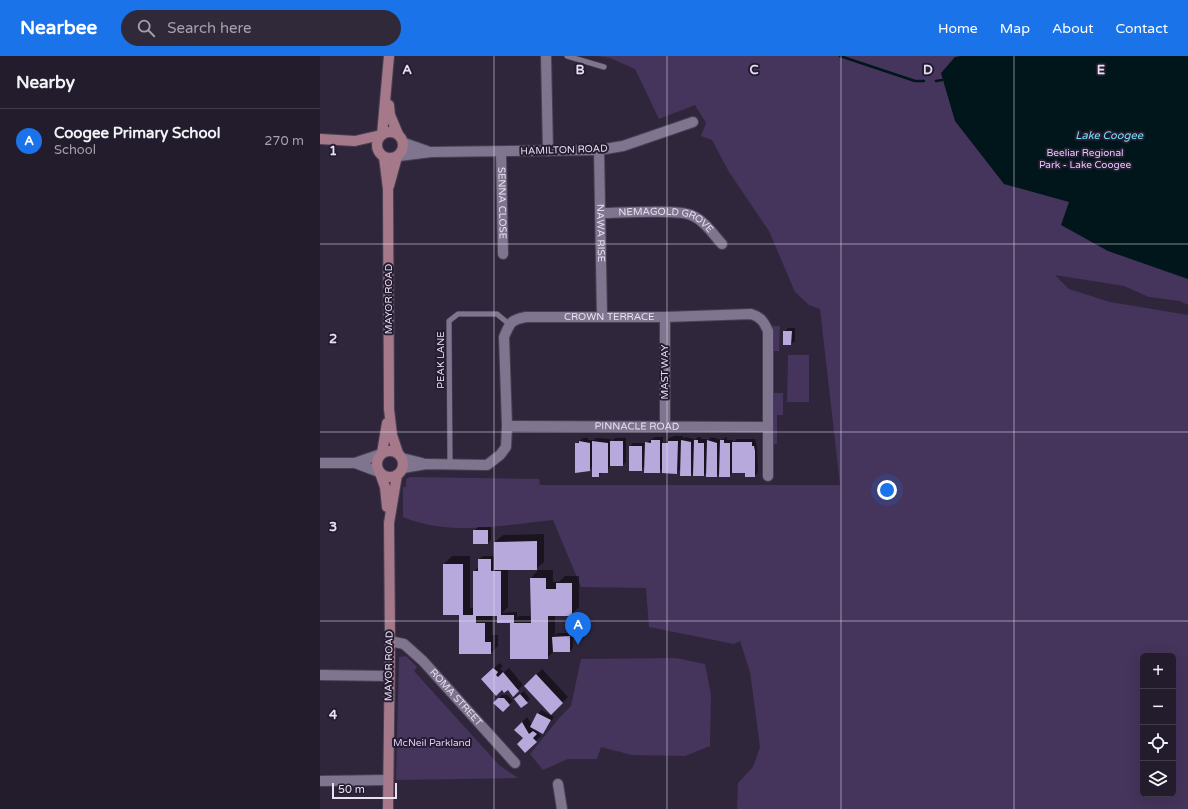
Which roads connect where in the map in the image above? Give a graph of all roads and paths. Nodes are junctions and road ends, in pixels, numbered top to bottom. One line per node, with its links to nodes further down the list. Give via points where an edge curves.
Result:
1 (389, 56): 5 (main road)
2 (547, 56): 13 (street)
3 (567, 56): 4 (lane)
4 (604, 67)
5 (387, 93): 7 (main road, via 390,115); 8 (main road)
6 (693, 122): 12 (street, HAMILTON ROAD, via 623,146)
7 (398, 134): 8 (main road, via 390,132); 11 (main road)
8 (382, 135): 10 (main road); 16 (main road, via 377,142)
9 (320, 139): 10 (main road)
10 (355, 141): 16 (main road)
11 (404, 143): 14 (street, HAMILTON ROAD); 17 (main road, via 403,150)
12 (599, 150): 13 (street, HAMILTON ROAD); 19 (street, NAWA RISE)
13 (548, 151): 15 (street, HAMILTON ROAD)
14 (431, 152): 15 (street, HAMILTON ROAD); 17 (street, HAMILTON ROAD)
15 (501, 152): 21 (street, SENNA CLOSE)
16 (381, 154): 17 (main road, via 393,159); 18 (main road, MAYOR ROAD)
17 (398, 156): 18 (main road, MAYOR ROAD)
18 (388, 189): 25 (main road, MAYOR ROAD)
19 (601, 213): 20 (street, NEMAGOLD GROVE, via 690,214 705,224); 22 (street, NAWA RISE)
20 (722, 244)
21 (503, 254)
22 (602, 316): 23 (street, CROWN TERRACE); 24 (street, CROWN TERRACE, via 526,317 516,318)
23 (665, 317): 27 (street, MAST WAY); 28 (street, CROWN TERRACE, via 751,314 764,322 768,331)
24 (509, 324): 26 (street, via 504,337); 34 (lane, PEAK LANE, via 497,314 458,314 449,321)
25 (389, 409): 29 (main road, MAYOR ROAD); 30 (main road, MAYOR ROAD, via 392,435)
26 (506, 426): 27 (street, PINNACLE ROAD); 34 (street, via 506,447 487,465)
27 (665, 426): 28 (street, PINNACLE ROAD)
28 (768, 427): 37 (street, CROWN TERRACE)
29 (382, 453): 30 (main road, via 390,450); 32 (street); 36 (main road, via 377,459)
30 (400, 455): 33 (street); 35 (main road)
31 (320, 463): 32 (street)
32 (355, 463): 36 (street)
33 (426, 464): 34 (street); 35 (street)
34 (450, 464)
35 (400, 472): 36 (main road, via 391,477); 38 (main road, MAYOR ROAD)
36 (380, 473): 38 (main road, MAYOR ROAD)
37 (768, 476)
38 (389, 523): 39 (main road, MAYOR ROAD)
39 (390, 641): 41 (main road, MAYOR ROAD); 42 (street, ROMA STREET, via 404,644 423,661)
40 (320, 674): 41 (street)
41 (389, 676): 43 (main road, MAYOR ROAD)
42 (516, 763)
43 (387, 780): 44 (street); 46 (main road, MAYOR ROAD)
44 (320, 781)
45 (558, 784): 47 (street)
46 (388, 809)
47 (562, 809)

